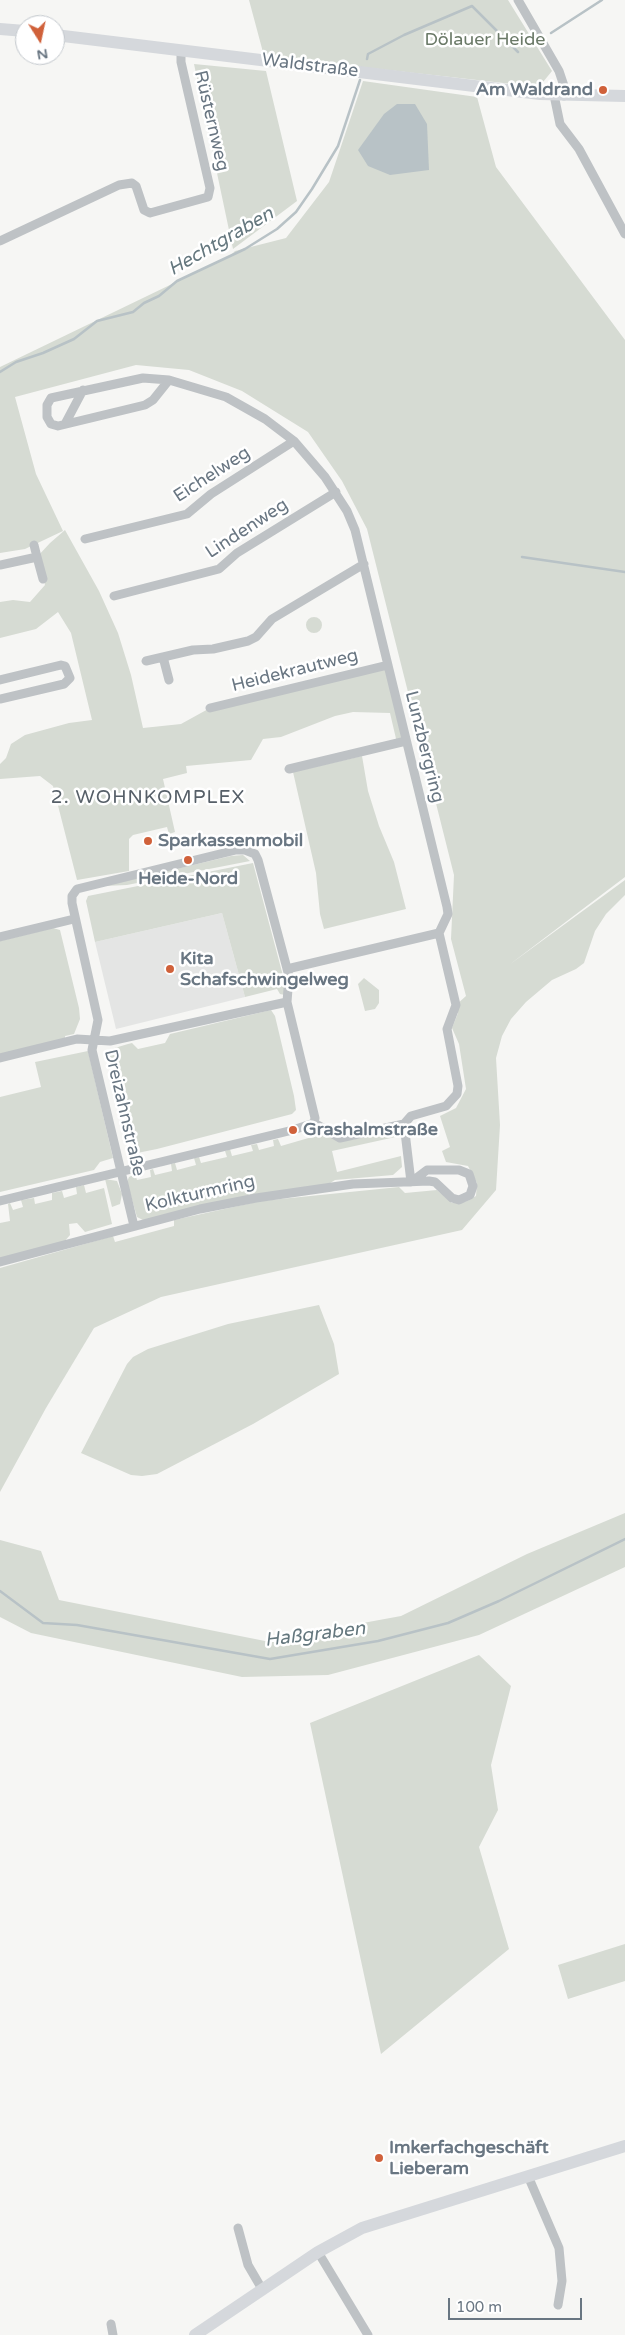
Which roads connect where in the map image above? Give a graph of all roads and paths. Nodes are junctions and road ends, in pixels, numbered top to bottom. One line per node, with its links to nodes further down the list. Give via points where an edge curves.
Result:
1 (518, 0): 6 (street, via 558,71 564,86)
2 (0, 30): 3 (main road)
3 (15, 31)
4 (65, 36): 5 (main road, Waldstraße)
5 (181, 50): 6 (main road, Waldstraße); 9 (street, Rüsternweg, via 210,188 208,197 150,213 144,210 136,186 132,183 119,185)
6 (559, 95): 7 (main road, Waldstraße); 8 (street, via 560,124 578,149)
7 (625, 96)
8 (625, 234)
9 (0, 241)
10 (169, 380): 11 (street, Lunzbergring, via 143,378); 12 (street, via 145,405); 13 (street, Lunzbergring, via 204,388 238,402)
11 (83, 390): 12 (street); 12 (street, Lunzbergring, via 51,398 47,405 51,424)
12 (65, 424)
13 (294, 441): 14 (street, Lunzbergring); 15 (street, Eichelweg, via 211,494 187,514)
14 (336, 492): 18 (street, Lunzbergring, via 355,530); 21 (street, Lindenweg, via 211,572)
15 (85, 539)
16 (34, 544): 17 (street)
17 (38, 557): 19 (street); 20 (street)
18 (364, 564): 22 (street, via 272,619 248,641); 24 (street, Lunzbergring)
19 (0, 565)
20 (43, 579)
21 (114, 596)
22 (163, 657): 23 (street); 26 (street)
23 (146, 662)
24 (388, 665): 28 (street, Heidekrautweg); 29 (street, Lunzbergring)
25 (0, 680): 27 (street, via 61,665 65,666 70,678 64,684)
26 (169, 680)
27 (0, 699)
28 (210, 708)
29 (406, 741): 30 (street); 32 (street, Lunzbergring, via 447,907 448,914)
30 (289, 769)
31 (74, 919): 33 (street); 34 (street, Dreizahnstraße, via 72,896 77,889 87,885 236,850 252,852 258,860); 36 (street, Dreizahnstraße, via 98,1020)
32 (439, 933): 34 (street); 39 (street, via 455,1001 455,1012 447,1029 457,1094 446,1106 412,1116)
33 (0, 937)
34 (287, 969): 35 (street)
35 (288, 1002): 36 (street, via 110,1041); 38 (street)
36 (93, 1041): 37 (street, via 77,1039); 40 (street, Dreizahnstraße, via 92,1050)
37 (0, 1058)
38 (314, 1123): 39 (street, via 340,1138); 40 (street)
39 (404, 1124): 41 (street)
40 (120, 1172): 42 (street); 43 (street, Dreizahnstraße)
41 (411, 1182): 41 (street, Kolkturmring, via 435,1182 452,1198 459,1200 470,1195 473,1186 469,1174 459,1170 428,1170); 43 (street, Kolkturmring, via 353,1184 256,1198)
42 (0, 1201)
43 (134, 1226): 44 (street, Kolkturmring)
44 (0, 1262)
45 (625, 2146): 46 (main road)
46 (528, 2176): 48 (main road, via 362,2228); 50 (street, via 559,2248 562,2281)
47 (238, 2228): 49 (street, via 248,2265)
48 (318, 2252): 49 (main road); 54 (street)
49 (262, 2289): 53 (main road)
50 (558, 2305)
51 (110, 2324): 52 (street)
52 (113, 2335)
53 (196, 2335)
54 (368, 2335)

